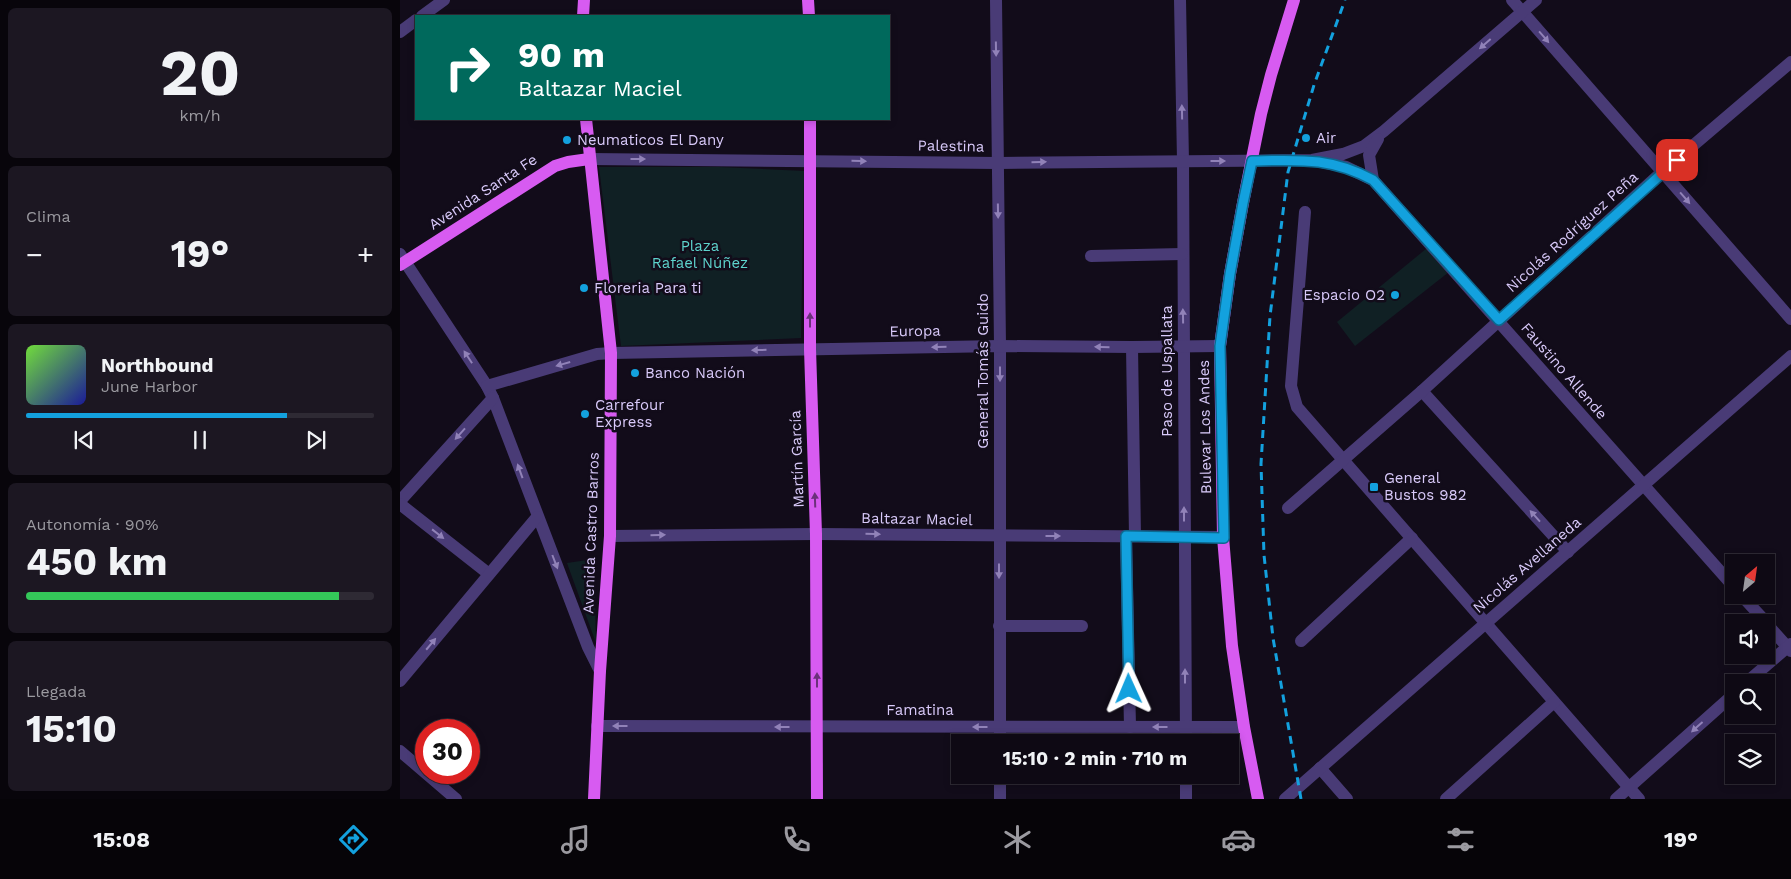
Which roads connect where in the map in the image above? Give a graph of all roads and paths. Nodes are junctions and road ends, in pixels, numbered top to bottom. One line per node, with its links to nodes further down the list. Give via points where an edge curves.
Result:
1 (444, 0): 10 (street)
2 (584, 0): 11 (main road)
3 (808, 0): 12 (main road)
4 (996, 0): 24 (street, General Tomás Guido, one-way to 24)
5 (1180, 0): 22 (street, Paso de Uspallata, one-way to 5)
6 (1294, 0): 23 (main road, Bulevar Los Andes, via 1271,75)
7 (1512, 0): 9 (street)
8 (1536, 0): 9 (street)
9 (1522, 12): 18 (street, one-way to 18); 25 (street, one-way to 25)
10 (423, 15)
11 (583, 15)
12 (809, 15)
13 (415, 21): 14 (street)
14 (400, 32)
15 (1791, 62): 25 (street, Nicolás Rodríguez Peña)
16 (586, 120): 19 (main road, Avenida Castro Barros)
17 (810, 120): 20 (main road, Martín García)
18 (1384, 131): 21 (street, via 1364,146); 26 (street, via 1369,155)
19 (589, 159): 20 (street, Palestina, one-way to 20); 30 (main road, Avenida Santa Fe, via 555,166); 38 (main road, Avenida Castro Barros)
20 (810, 160): 24 (street, Palestina, one-way to 24); 37 (main road, Martín García, one-way to 20)
21 (1312, 160): 23 (street, Palestina); 26 (street, Faustino Allende, via 1346,167)
22 (1183, 161): 23 (street, Palestina, one-way to 23); 24 (street, Palestina, one-way to 22); 28 (street, Paso de Uspallata)
23 (1252, 161): 35 (main road, Bulevar Los Andes)
24 (998, 163): 33 (street, General Tomás Guido, one-way to 33)
25 (1662, 172): 31 (street, one-way to 31); 32 (street, Nicolás Rodríguez Peña)
26 (1373, 180): 32 (street, Faustino Allende)
27 (1305, 212): 43 (street, via 1291,386 1297,407)
28 (1182, 254): 29 (street); 34 (street, Paso de Uspallata, one-way to 28)
29 (1091, 256)
30 (402, 260): 40 (street, one-way to 30)
31 (1791, 319)
32 (1499, 320): 41 (street, Nicolás Rodríguez Peña); 44 (street, Faustino Allende)
33 (1000, 346): 36 (street, Europa, one-way to 33); 37 (street, Europa, one-way to 37); 51 (street, General Tomás Guido, one-way to 51)
34 (1184, 346): 35 (street, Europa); 36 (street, Europa); 53 (street, Paso de Uspallata, one-way to 34)
35 (1220, 346): 54 (main road, Bulevar Los Andes)
36 (1132, 347): 52 (street)
37 (810, 349): 38 (street, Europa, one-way to 38); 49 (main road, Martín García, one-way to 37)
38 (611, 353): 40 (street, Europa, one-way to 40, via 597,354); 50 (main road, Avenida Castro Barros)
39 (1791, 356): 44 (street, Nicolás Avellaneda)
40 (487, 386): 42 (street)
41 (1422, 391): 43 (street, Nicolás Rodríguez Peña); 56 (street, one-way to 41)
42 (493, 398): 45 (street, one-way to 45); 48 (street, one-way to 42)
43 (1342, 460): 47 (street, Nicolás Rodríguez Peña); 55 (street)
44 (1642, 485): 56 (street, Nicolás Avellaneda); 58 (street, Faustino Allende)
45 (400, 500)
46 (400, 504): 57 (street, one-way to 57)
47 (1288, 508)
48 (537, 516): 57 (street); 67 (street, one-way to 67)
49 (816, 534): 50 (street, Baltazar Maciel, one-way to 49); 51 (street, Baltazar Maciel, one-way to 51); 73 (main road, Martín García, one-way to 49)
50 (610, 536): 67 (main road, Avenida Castro Barros)
51 (999, 536): 52 (street, Baltazar Maciel, one-way to 52); 62 (street, General Tomás Guido, one-way to 62)
52 (1131, 536): 53 (street, Baltazar Maciel); 75 (street)
53 (1184, 536): 54 (street, Baltazar Maciel); 76 (street, Paso de Uspallata, one-way to 53)
54 (1224, 538): 77 (main road, Bulevar Los Andes, via 1232,646)
55 (1412, 538): 61 (street); 65 (street)
56 (1568, 552): 61 (street, Nicolás Avellaneda)
57 (489, 574): 69 (street, one-way to 57)
58 (1725, 577)
59 (1749, 604): 60 (street)
60 (1758, 614)
61 (1486, 623): 70 (street); 81 (street, Nicolás Avellaneda)
62 (999, 626): 63 (street); 74 (street, General Tomás Guido)
63 (1082, 626)
64 (1775, 632): 66 (street)
65 (1301, 641)
66 (1790, 647): 68 (street)
67 (600, 671): 72 (main road, Avenida Castro Barros)
68 (1757, 674)
69 (400, 682)
70 (1554, 702): 84 (street); 93 (street)
71 (1725, 702): 84 (street, one-way to 84)
72 (597, 726): 73 (street, Famatina, one-way to 72); 86 (main road, Avenida Castro Barros)
73 (817, 727): 74 (street, Famatina, one-way to 73); 87 (main road, Martín García)
74 (1000, 727): 75 (street, Famatina); 78 (street, General Tomás Guido)
75 (1130, 727): 76 (street, Famatina, one-way to 75)
76 (1185, 727): 77 (street, Famatina); 79 (street, Paso de Uspallata)
77 (1244, 727): 90 (main road, Bulevar Los Andes)
78 (1000, 734)
79 (1185, 734)
80 (400, 751): 85 (street)
81 (1320, 768): 91 (street, Nicolás Avellaneda); 92 (street)
82 (1000, 784): 88 (street)
83 (1186, 784): 89 (street)
84 (1629, 788): 94 (street); 95 (street)
85 (456, 799)
86 (594, 799)
87 (817, 799)
88 (1000, 799)
89 (1186, 799)
90 (1258, 799)
91 (1285, 799)
92 (1347, 799)
93 (1446, 799)
94 (1616, 799)
95 (1639, 799)

